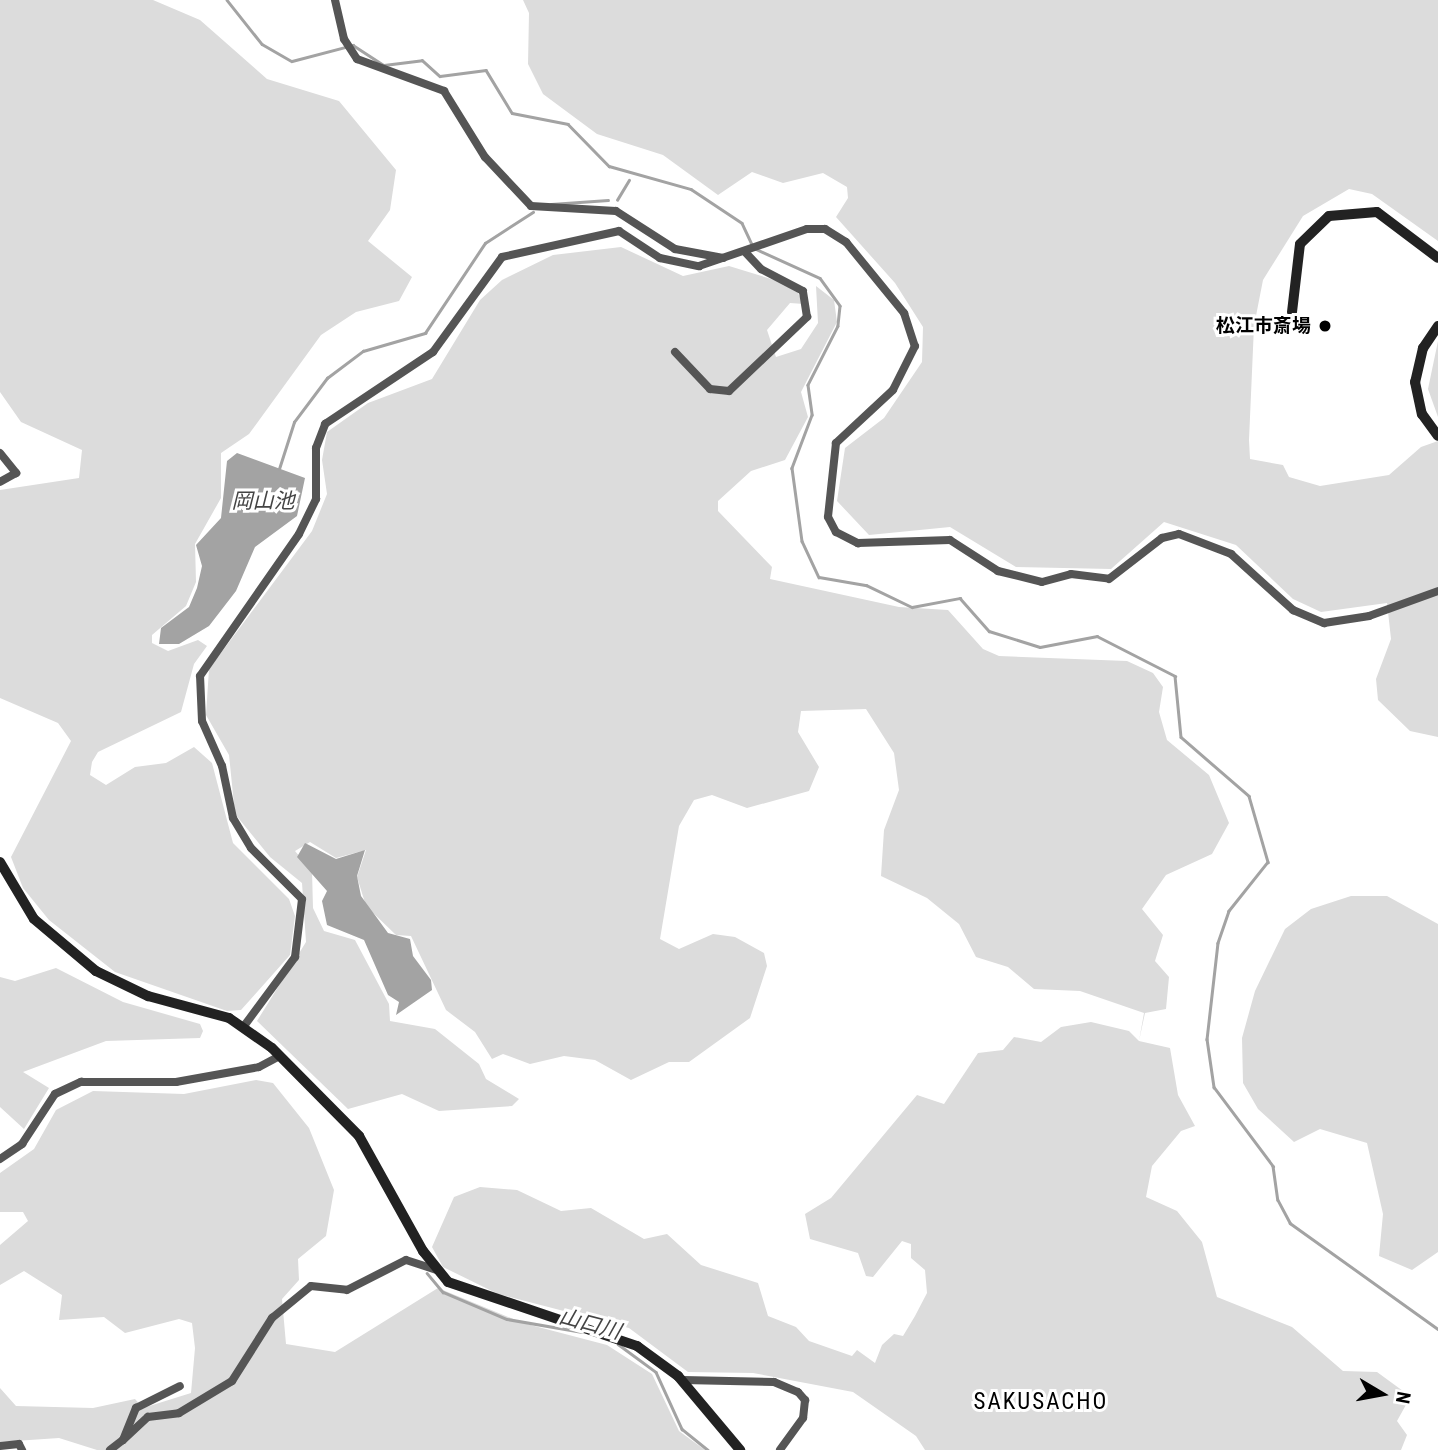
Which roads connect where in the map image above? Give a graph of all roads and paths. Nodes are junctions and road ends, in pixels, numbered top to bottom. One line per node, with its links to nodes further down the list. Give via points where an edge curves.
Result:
1 (335, 0): 4 (street, via 349,47 382,71 444,91 485,157 531,206 616,211 675,249)
2 (748, 252): 4 (street); 7 (street, via 761,269 803,291 807,317 729,391 710,389); 11 (street, via 807,229 835,233 904,313 915,335 902,377 836,443 827,508 831,526 842,537 881,546 950,540 998,571 1042,582 1071,574 1109,579 1162,538 1180,534 1231,554 1293,610 1324,623 1369,616)
3 (1438, 258): 5 (main road, via 1377,212 1329,216 1300,244)
4 (729, 259): 13 (street, via 699,266 673,262 619,231 502,257 433,352 325,424 316,447 316,499 299,534 210,654 198,684 202,721 222,766 233,818 251,848 302,899 295,957)
5 (1292, 312)
6 (1438, 326): 8 (main road, via 1423,348 1415,382 1422,414)
7 (675, 352)
8 (1438, 436)
9 (0, 453): 10 (street, via 16,473)
10 (0, 482)
11 (1438, 590)
12 (0, 862): 13 (main road, via 34,919 96,971 130,990)
13 (244, 1026): 14 (main road)
14 (279, 1056): 15 (street, via 259,1067 176,1082 81,1082 55,1094 22,1144); 16 (main road, via 359,1136)
15 (0, 1160)
16 (436, 1270): 17 (main road, via 475,1295 624,1338); 19 (street, via 406,1260 347,1290 311,1286 272,1318 232,1381 179,1413 148,1417)
17 (683, 1380): 23 (main road); 24 (street, via 774,1382 798,1392 805,1399 803,1418)
18 (180, 1387): 19 (street, via 136,1408)
19 (123, 1440): 22 (street)
20 (0, 1446): 21 (street, via 19,1444)
21 (22, 1450)
22 (110, 1450)
23 (740, 1450)
24 (780, 1450)

